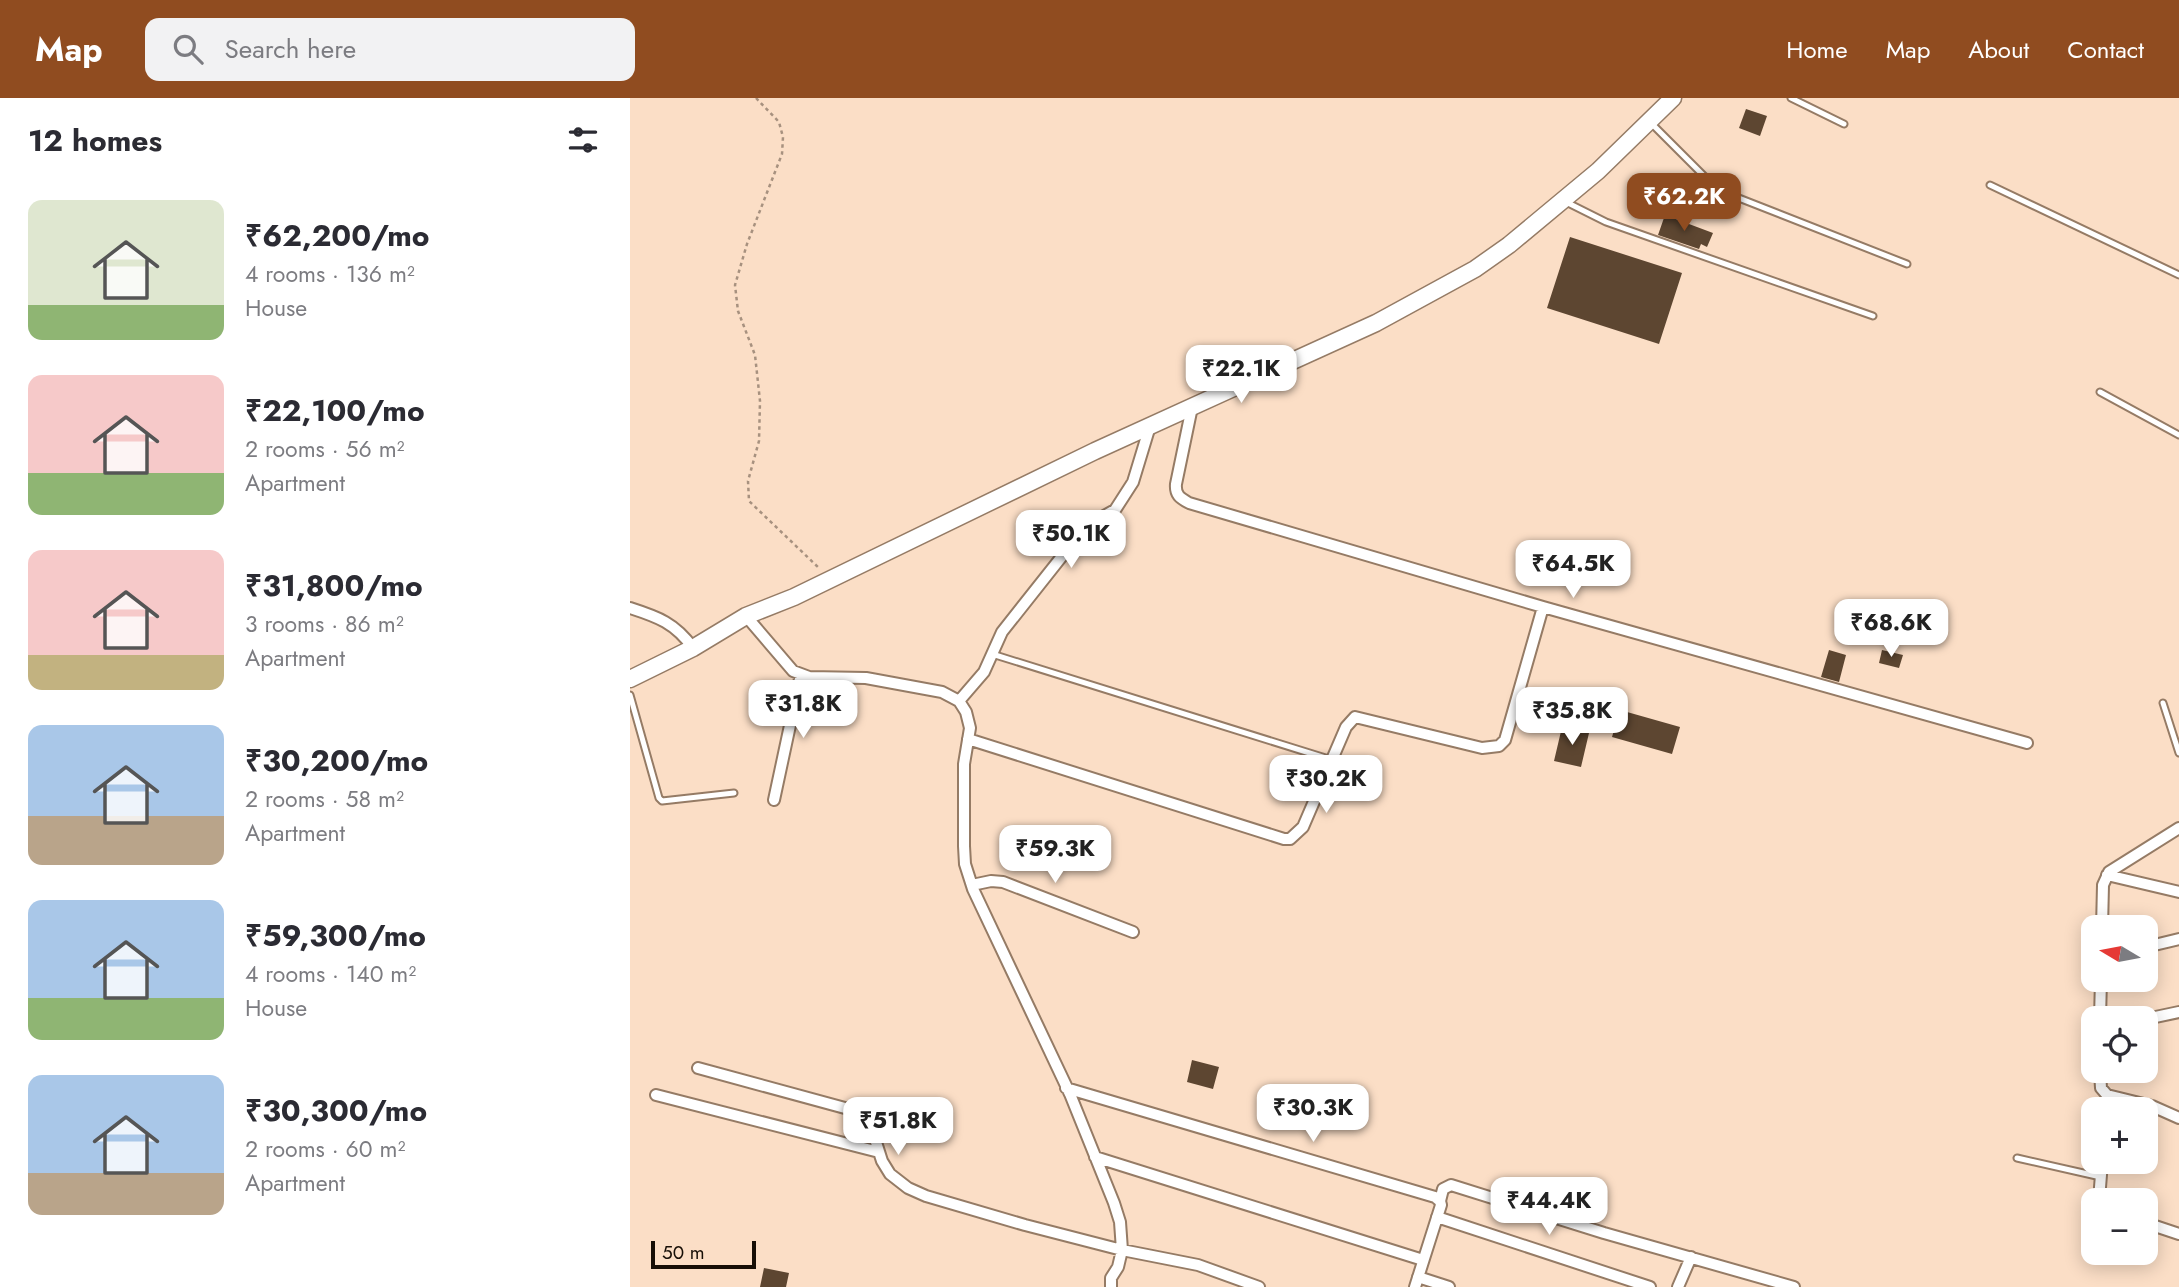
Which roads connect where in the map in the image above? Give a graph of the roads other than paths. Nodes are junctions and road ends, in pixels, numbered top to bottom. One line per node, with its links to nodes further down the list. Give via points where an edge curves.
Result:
1 (1674, 98): 3 (street)
2 (1791, 98): 4 (lane)
3 (1650, 122): 6 (street); 7 (lane, via 1726,193)
4 (1844, 124)
5 (1990, 185): 8 (lane)
6 (1563, 200): 9 (lane, via 1606,222); 11 (street, via 1475,269 1376,323)
7 (1907, 264)
8 (2179, 275)
9 (1873, 316)
10 (2099, 392): 13 (lane)
11 (1192, 407): 12 (street); 14 (street, via 1176,484 1180,498)
12 (1150, 426): 16 (street); 18 (street, via 1133,482 1115,510 1086,526 1002,632)
13 (2179, 435)
14 (1543, 607): 25 (street); 27 (street, via 1505,740 1499,746 1482,748 1355,717)
15 (630, 608): 17 (street, via 673,626)
16 (746, 616): 17 (street); 19 (street, via 793,671)
17 (693, 648): 20 (street)
18 (992, 654): 22 (street, via 984,672); 27 (lane)
19 (801, 674): 22 (street, via 866,678 942,692); 29 (street)
20 (630, 679)
21 (630, 695): 28 (lane, via 662,801)
22 (959, 701): 24 (street, via 970,728)
23 (2163, 702): 26 (lane)
24 (968, 738): 27 (street, via 1284,839 1303,827); 32 (street, via 964,846)
25 (2027, 743)
26 (2179, 753)
27 (1332, 760)
28 (734, 793)
29 (774, 800)
30 (2179, 828): 31 (street)
31 (2107, 876): 33 (street); 34 (street)
32 (972, 885): 35 (street, via 1003,882); 42 (street)
33 (2179, 892)
34 (2102, 915)
35 (1133, 932)
36 (2179, 939): 37 (street)
37 (2158, 944)
38 (2179, 1012): 39 (street)
39 (2158, 1016)
40 (698, 1068): 47 (street, via 862,1111 870,1118)
41 (2101, 1083): 43 (street)
42 (1066, 1088): 48 (street); 53 (street)
43 (2107, 1094): 45 (street); 46 (street)
44 (656, 1095): 47 (street)
45 (2107, 1097)
46 (2179, 1118)
47 (879, 1152): 57 (street, via 890,1174 926,1196)
48 (1095, 1157): 57 (street, via 1120,1222); 59 (street)
49 (2017, 1158): 51 (lane)
50 (2101, 1174): 51 (street)
51 (2101, 1177): 52 (street)
52 (2100, 1188)
53 (1440, 1200): 54 (street); 58 (street, via 1443,1189 1451,1185)
54 (1437, 1217): 59 (street); 64 (street)
55 (2158, 1227): 56 (street)
56 (2179, 1234)
57 (1122, 1250): 61 (street); 62 (street, via 1198,1265)
58 (1691, 1258): 65 (street); 66 (street)
59 (1423, 1260): 60 (street)
60 (1417, 1282): 63 (street)
61 (1111, 1287)
62 (1259, 1287)
63 (1449, 1287)
64 (1650, 1287)
65 (1678, 1287)
66 (1794, 1287)

